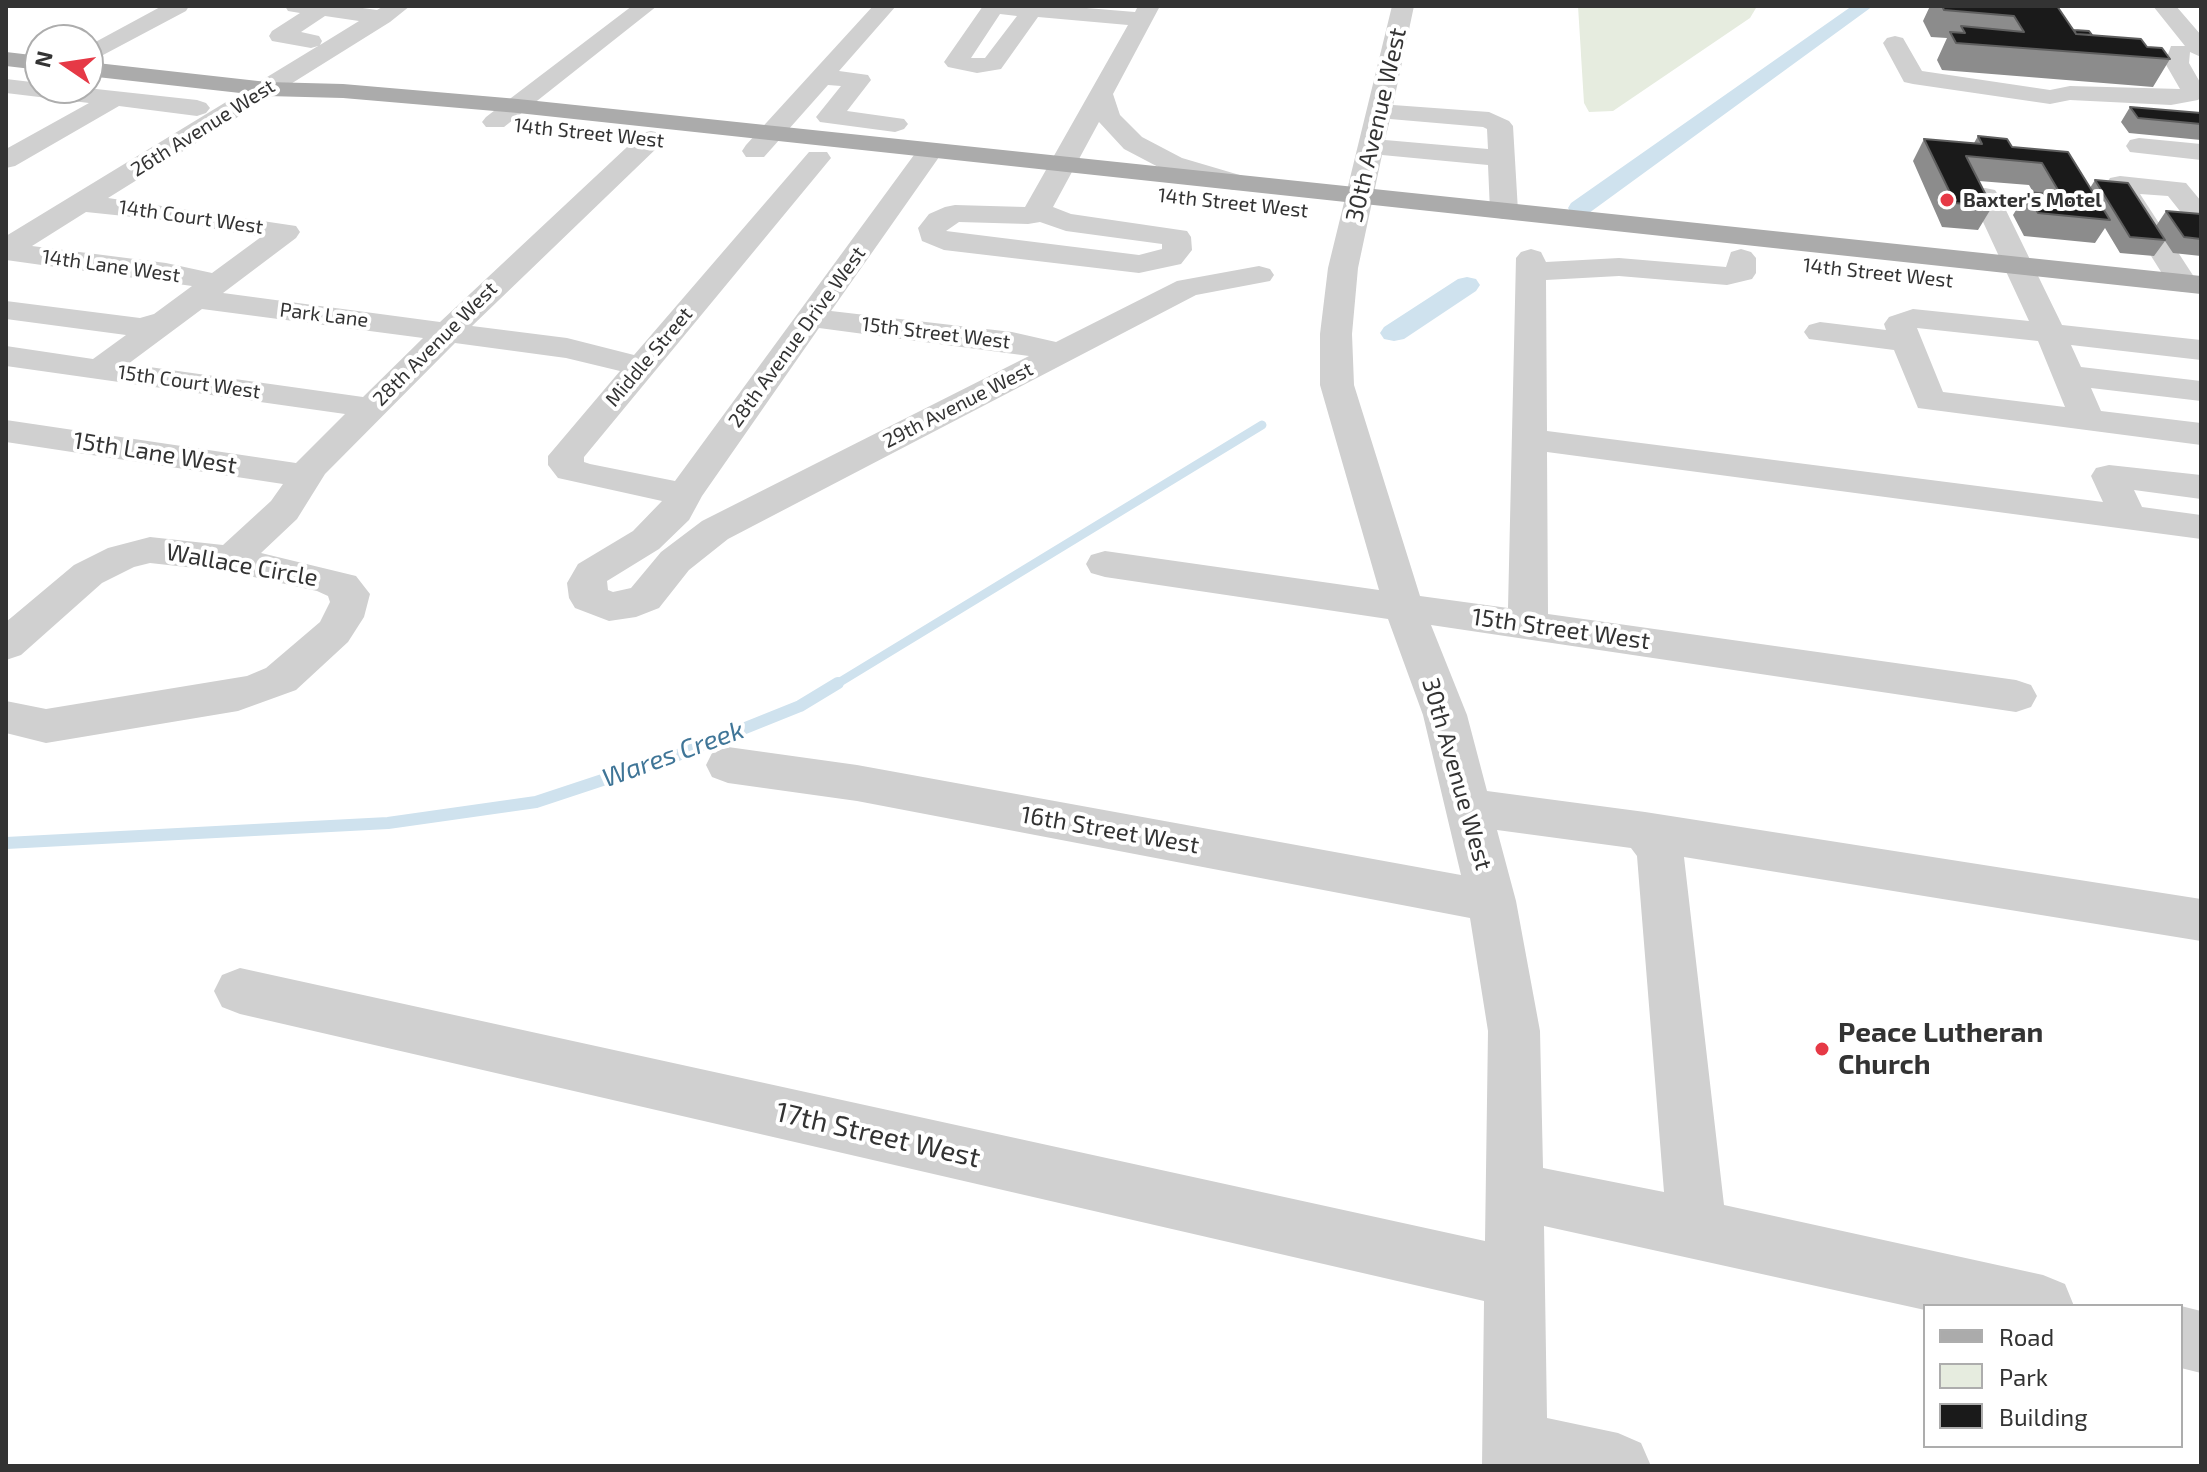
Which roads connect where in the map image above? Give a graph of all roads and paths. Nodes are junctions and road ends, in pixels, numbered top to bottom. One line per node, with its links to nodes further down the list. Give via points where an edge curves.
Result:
1 (178, 6): 14 (street)
2 (296, 6): 9 (street)
3 (646, 6): 25 (street)
4 (885, 6): 18 (street)
5 (985, 6): 8 (street)
6 (1403, 6): 24 (street, 30th Avenue West)
7 (2164, 6): 16 (street)
8 (993, 7): 10 (street); 10 (street, via 956,62 993,64)
9 (320, 10): 12 (street); 15 (street, via 280,36)
10 (1032, 10): 11 (street)
11 (1145, 13): 21 (street)
12 (369, 20): 15 (street, 26th Avenue West)
13 (1895, 43): 16 (street, via 1913,77 2050,97 2189,95 2193,91 2177,63)
14 (104, 47)
15 (318, 47): 19 (street, 26th Avenue West)
16 (2177, 51)
17 (104, 71): 19 (main road, 14th Street West)
18 (822, 77): 27 (street, via 859,80 829,117); 29 (street)
19 (267, 89): 25 (main road, 14th Street West, via 312,101); 41 (street, 26th Avenue West)
20 (10, 90): 22 (street)
21 (1101, 94): 38 (street); 39 (street, via 1108,117 1133,143 1173,164)
22 (114, 99): 23 (street); 37 (street)
23 (197, 108)
24 (1378, 111): 26 (street); 30 (street, 30th Avenue West)
25 (507, 114): 28 (main road, 14th Street West); 29 (main road, 14th Street West)
26 (1452, 117): 32 (street); 35 (street, via 1500,126)
27 (895, 124)
28 (651, 139): 29 (main road, 14th Street West); 57 (street, 28th Avenue West)
29 (764, 142): 34 (main road, 14th Street West); 36 (main road, 14th Street West)
30 (1369, 146): 32 (street); 42 (street, 30th Avenue West)
31 (2139, 146): 33 (street)
32 (1448, 152): 35 (street)
33 (2201, 152)
34 (818, 158): 36 (main road, 14th Street West); 64 (street, Middle Street)
35 (1502, 158): 43 (street)
36 (925, 159): 38 (main road, 14th Street West); 55 (street, 28th Avenue Drive West)
37 (6, 160)
38 (1057, 173): 39 (main road, 14th Street West); 42 (main road, 14th Street West); 44 (street, via 1038,209)
39 (1233, 182): 42 (main road, 14th Street West)
40 (1985, 196): 49 (street)
41 (81, 203): 46 (street, 26th Avenue West); 52 (street, 14th Court West, via 286,232)
42 (1356, 205): 43 (main road, 14th Street West); 47 (main road, 14th Street West); 81 (street, 30th Avenue West, via 1336,334 1337,385)
43 (1504, 211): 49 (main road, 14th Street West)
44 (1042, 213): 44 (street, via 1066,222 1177,237 1177,250 1171,258 1139,264 944,241 932,235 939,220 955,213)
45 (2201, 219): 51 (street, via 2176,189 2120,184 2166,258)
46 (6, 250): 52 (street, 14th Lane West, via 205,280)
47 (1627, 257): 48 (street, via 1727,276 1741,273); 72 (street, via 1531,265)
48 (1741, 258): 49 (main road, 14th Street West)
49 (2025, 266): 51 (main road, 14th Street West); 53 (main road, 14th Street West); 59 (street)
50 (1259, 275): 62 (street, 29th Avenue West, via 1188,287)
51 (2195, 276)
52 (204, 293): 56 (street); 57 (street, Park Lane)
53 (2201, 308)
54 (6, 310): 56 (street, via 140,327)
55 (810, 318): 62 (street, 15th Street West, via 1012,342); 75 (street, 28th Avenue Drive West)
56 (168, 320): 65 (street)
57 (449, 331): 64 (street, Park Lane, via 567,348); 68 (street, 28th Avenue West)
58 (1820, 332): 60 (street)
59 (2050, 333): 60 (street, via 1913,318 1900,324); 61 (street); 66 (street)
60 (1907, 342): 69 (street, via 1930,401)
61 (2201, 350)
62 (1061, 353): 78 (street, 29th Avenue West)
63 (6, 356): 65 (street, 15th Court West)
64 (642, 367): 75 (street, Middle Street, via 566,456 566,465)
65 (100, 369): 68 (street, 15th Court West)
66 (2069, 376): 67 (street); 69 (street)
67 (2201, 391)
68 (371, 408): 73 (street, 28th Avenue West)
69 (2088, 420): 71 (street)
70 (6, 431): 73 (street, 15th Lane West)
71 (2201, 434)
72 (1530, 439): 76 (street); 82 (street)
73 (305, 476): 79 (street, 28th Avenue West, via 284,510)
74 (2201, 487): 76 (street, via 2109,476)
75 (674, 510): 78 (street); 78 (street, via 646,540 592,573 589,598 609,607 645,598)
76 (2129, 518): 77 (street)
77 (2201, 527)
78 (699, 540)
79 (231, 559): 83 (street, Wallace Circle, via 166,550 122,557 88,574); 85 (street, Wallace Circle, via 342,586 350,594 344,617 281,679 238,695 46,726)
80 (1105, 564): 81 (street, 15th Street West)
81 (1404, 608): 82 (street, 15th Street West); 87 (street, 30th Avenue West, via 1445,715)
82 (1528, 624): 84 (street, 15th Street West)
83 (6, 645)
84 (2016, 696)
85 (6, 717)
86 (728, 765): 89 (street, 16th Street West, via 857,783)
87 (1468, 807): 88 (street); 89 (street, 30th Avenue West)
88 (1645, 831): 90 (street); 93 (street, via 1660,852 1695,1209)
89 (1492, 901): 92 (street, 30th Avenue West, via 1514,1031)
90 (2201, 920)
91 (240, 991): 94 (street, 17th Street West)
92 (1515, 1191): 93 (street); 94 (street, 30th Avenue West)
93 (1682, 1225): 95 (street)
94 (1516, 1278): 96 (street, 30th Avenue West)
95 (2034, 1304)
96 (1515, 1455): 97 (street)
97 (1618, 1466)

